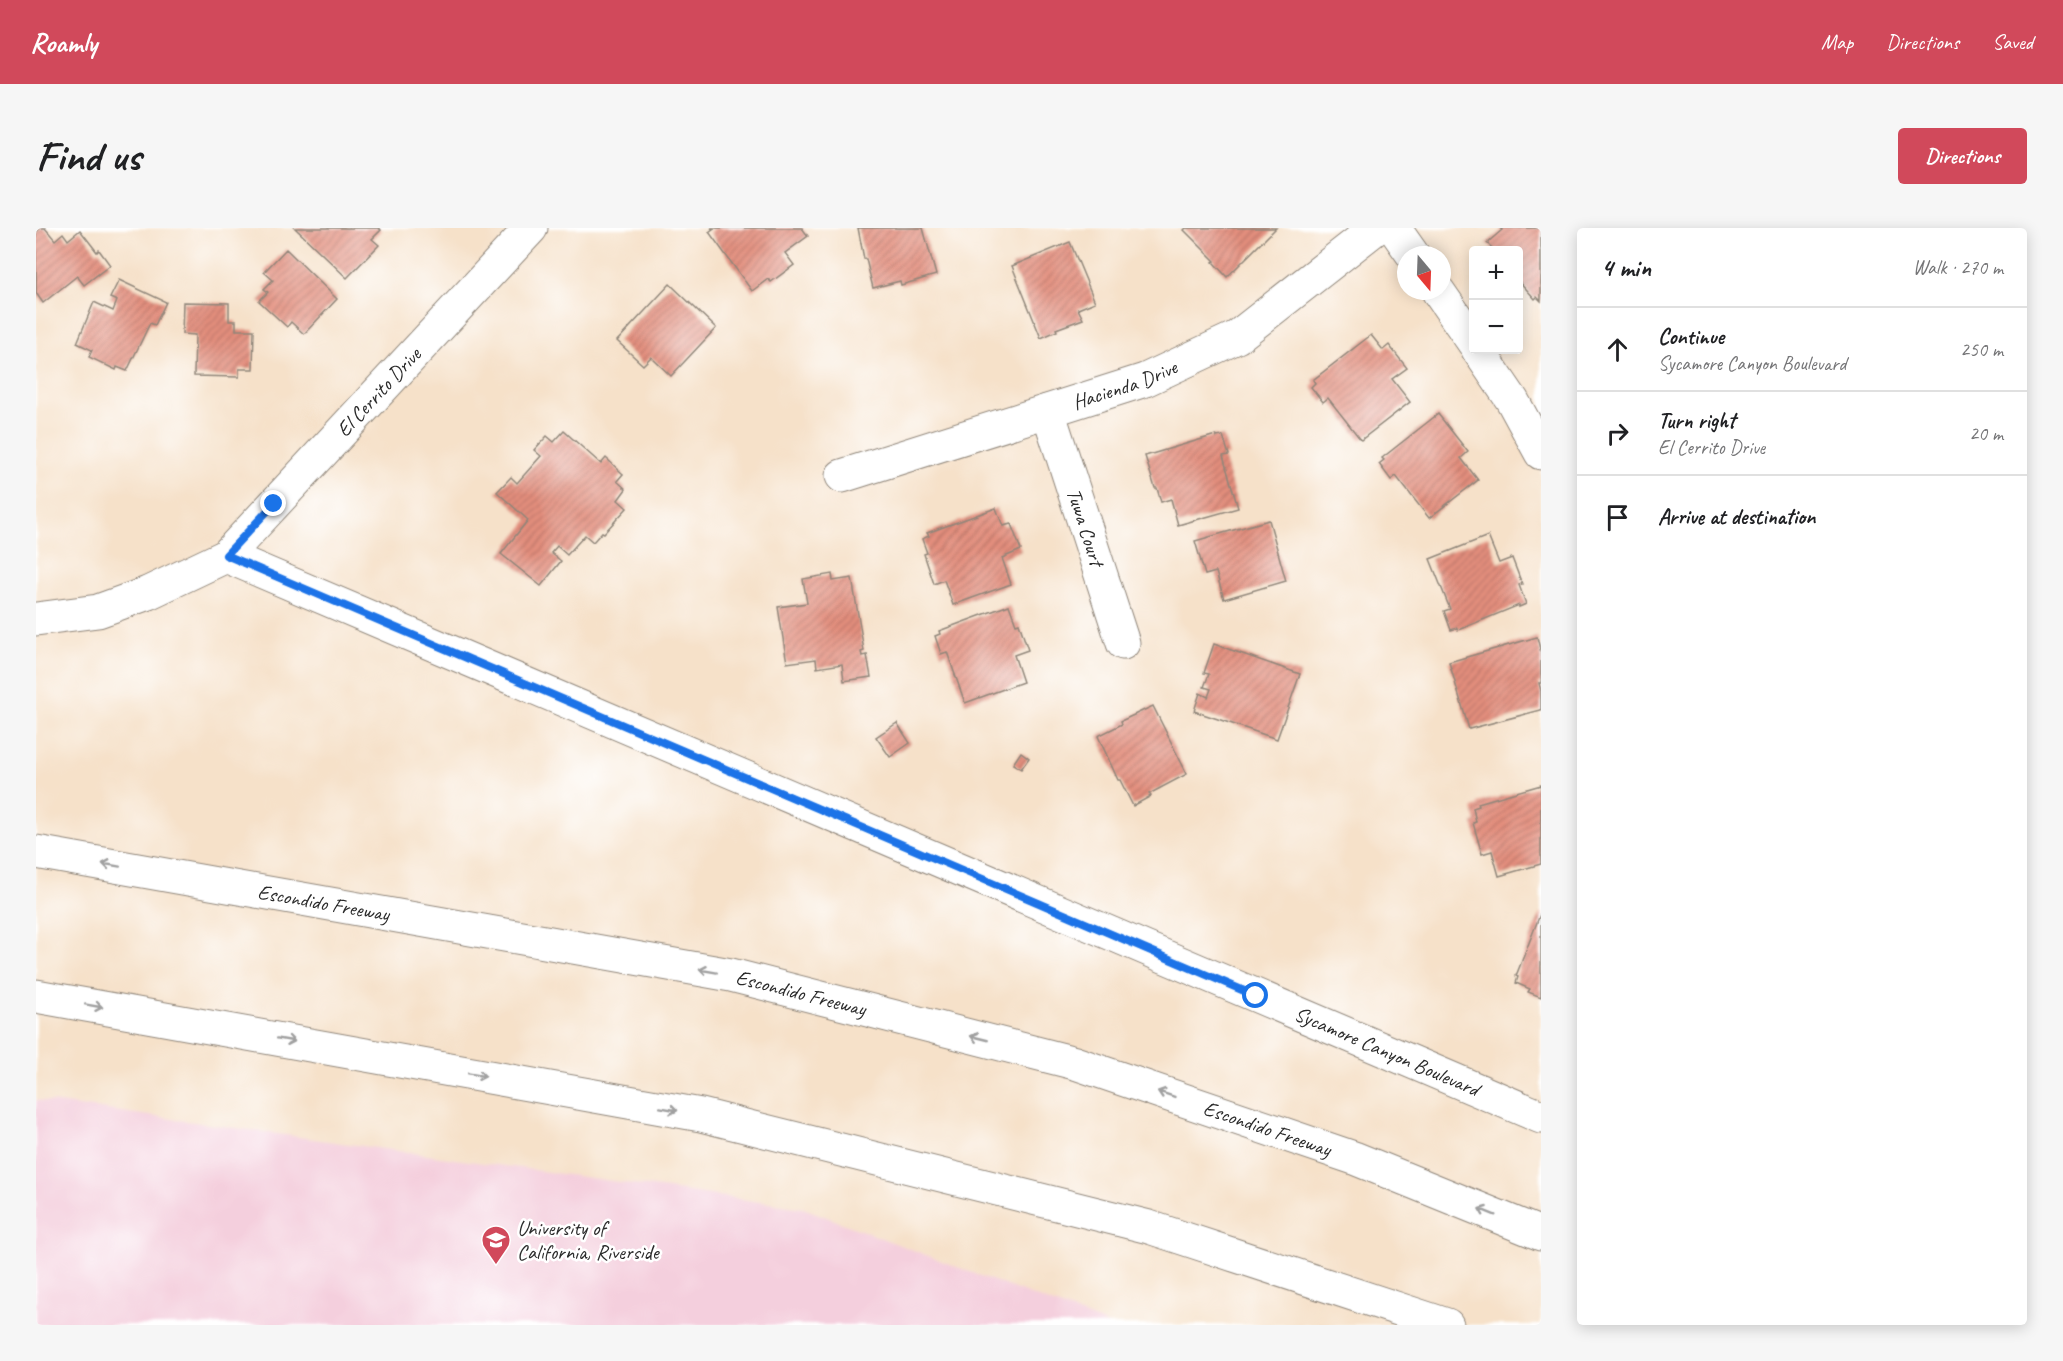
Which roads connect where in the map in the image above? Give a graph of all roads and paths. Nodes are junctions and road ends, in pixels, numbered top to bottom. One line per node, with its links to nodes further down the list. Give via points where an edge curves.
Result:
1 (531, 228): 11 (main road, El Cerrito Drive)
2 (1376, 228): 8 (main road, Hacienda Drive, via 1237,337 1145,380)
3 (1394, 228): 4 (main road)
4 (1407, 246)
5 (1444, 300): 6 (main road)
6 (1469, 337)
7 (1481, 354): 9 (main road)
8 (1048, 411): 10 (main road, Hacienda Drive); 13 (main road, Tuwa Court)
9 (1541, 453)
10 (842, 476)
11 (226, 555): 12 (main road, via 148,593 99,611); 16 (main road, Sycamore Canyon Boulevard)
12 (36, 619)
13 (1123, 643)
14 (36, 852): 17 (main road, Escondido Freeway, one-way to 14, via 1354,1158 1075,1063 731,975)
15 (36, 996): 18 (main road, one-way to 18, via 700,1115 1149,1227)
16 (1541, 1117)
17 (1541, 1234)
18 (1447, 1325)

